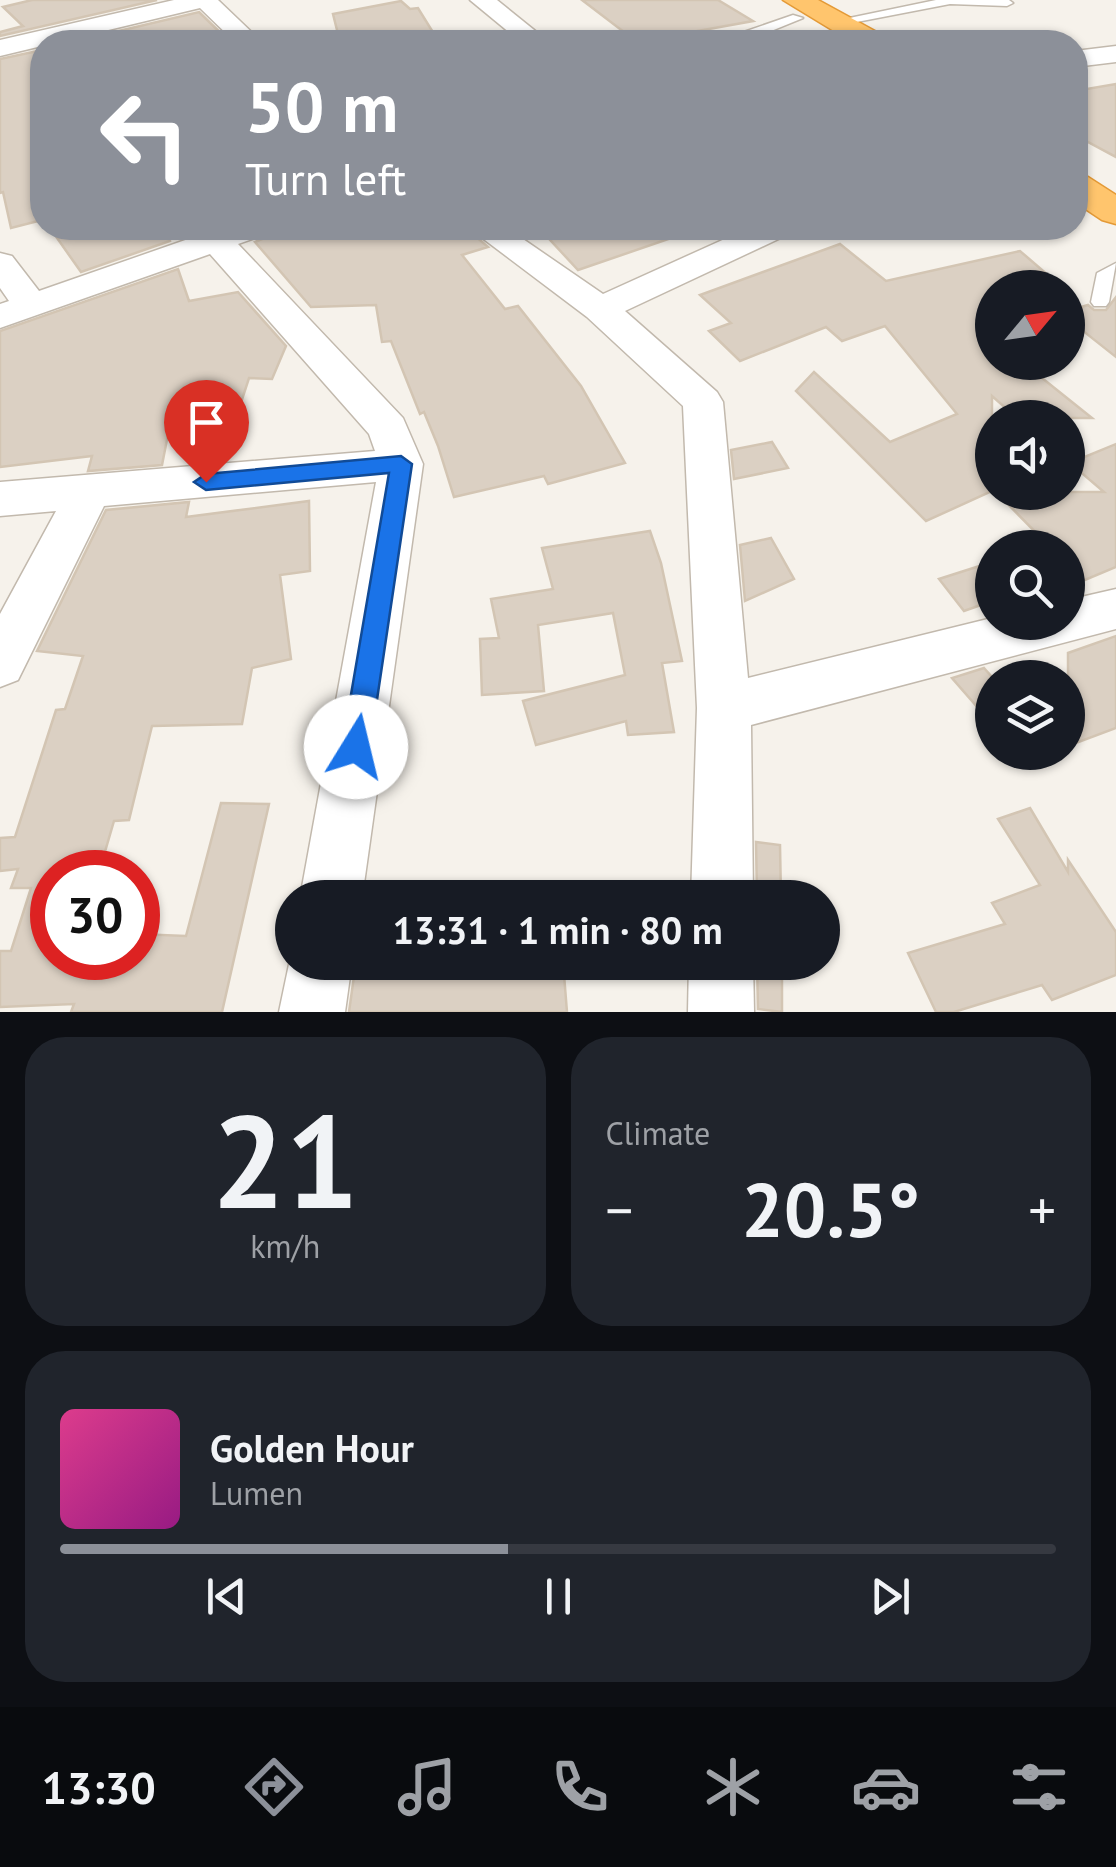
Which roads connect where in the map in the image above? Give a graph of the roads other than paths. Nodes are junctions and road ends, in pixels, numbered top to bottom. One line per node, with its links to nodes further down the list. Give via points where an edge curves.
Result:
1 (204, 0): 6 (street); 7 (street)
2 (482, 0): 8 (street)
3 (767, 0): 5 (highway)
4 (1006, 3): 11 (lane, via 950,1)
5 (797, 9): 9 (lane); 10 (highway)
6 (89, 30)
7 (236, 30)
8 (521, 30)
9 (754, 30)
10 (834, 30)
11 (844, 30)
12 (30, 43): 13 (street)
13 (0, 48)
14 (1116, 54): 15 (street)
15 (1088, 57)
16 (1088, 167): 17 (highway)
17 (1116, 184)
18 (1088, 193): 19 (highway)
19 (1116, 212)
20 (202, 240): 28 (street)
21 (230, 240): 29 (street, via 388,428)
22 (503, 240): 27 (street)
23 (749, 240): 27 (street)
24 (0, 263): 28 (street)
25 (1116, 268): 26 (lane, via 1106,274)
26 (1100, 302)
27 (600, 308): 36 (street, via 704,402)
28 (16, 312)
29 (401, 464): 30 (street); 37 (street)
30 (88, 493): 31 (street); 35 (street)
31 (0, 499)
32 (1116, 609): 33 (street)
33 (1085, 617)
34 (994, 640): 36 (street)
35 (0, 664)
36 (724, 708): 38 (street)
37 (334, 880)
38 (722, 880)
39 (317, 980): 41 (street)
40 (722, 980): 42 (street)
41 (312, 1012)
42 (721, 1012)

